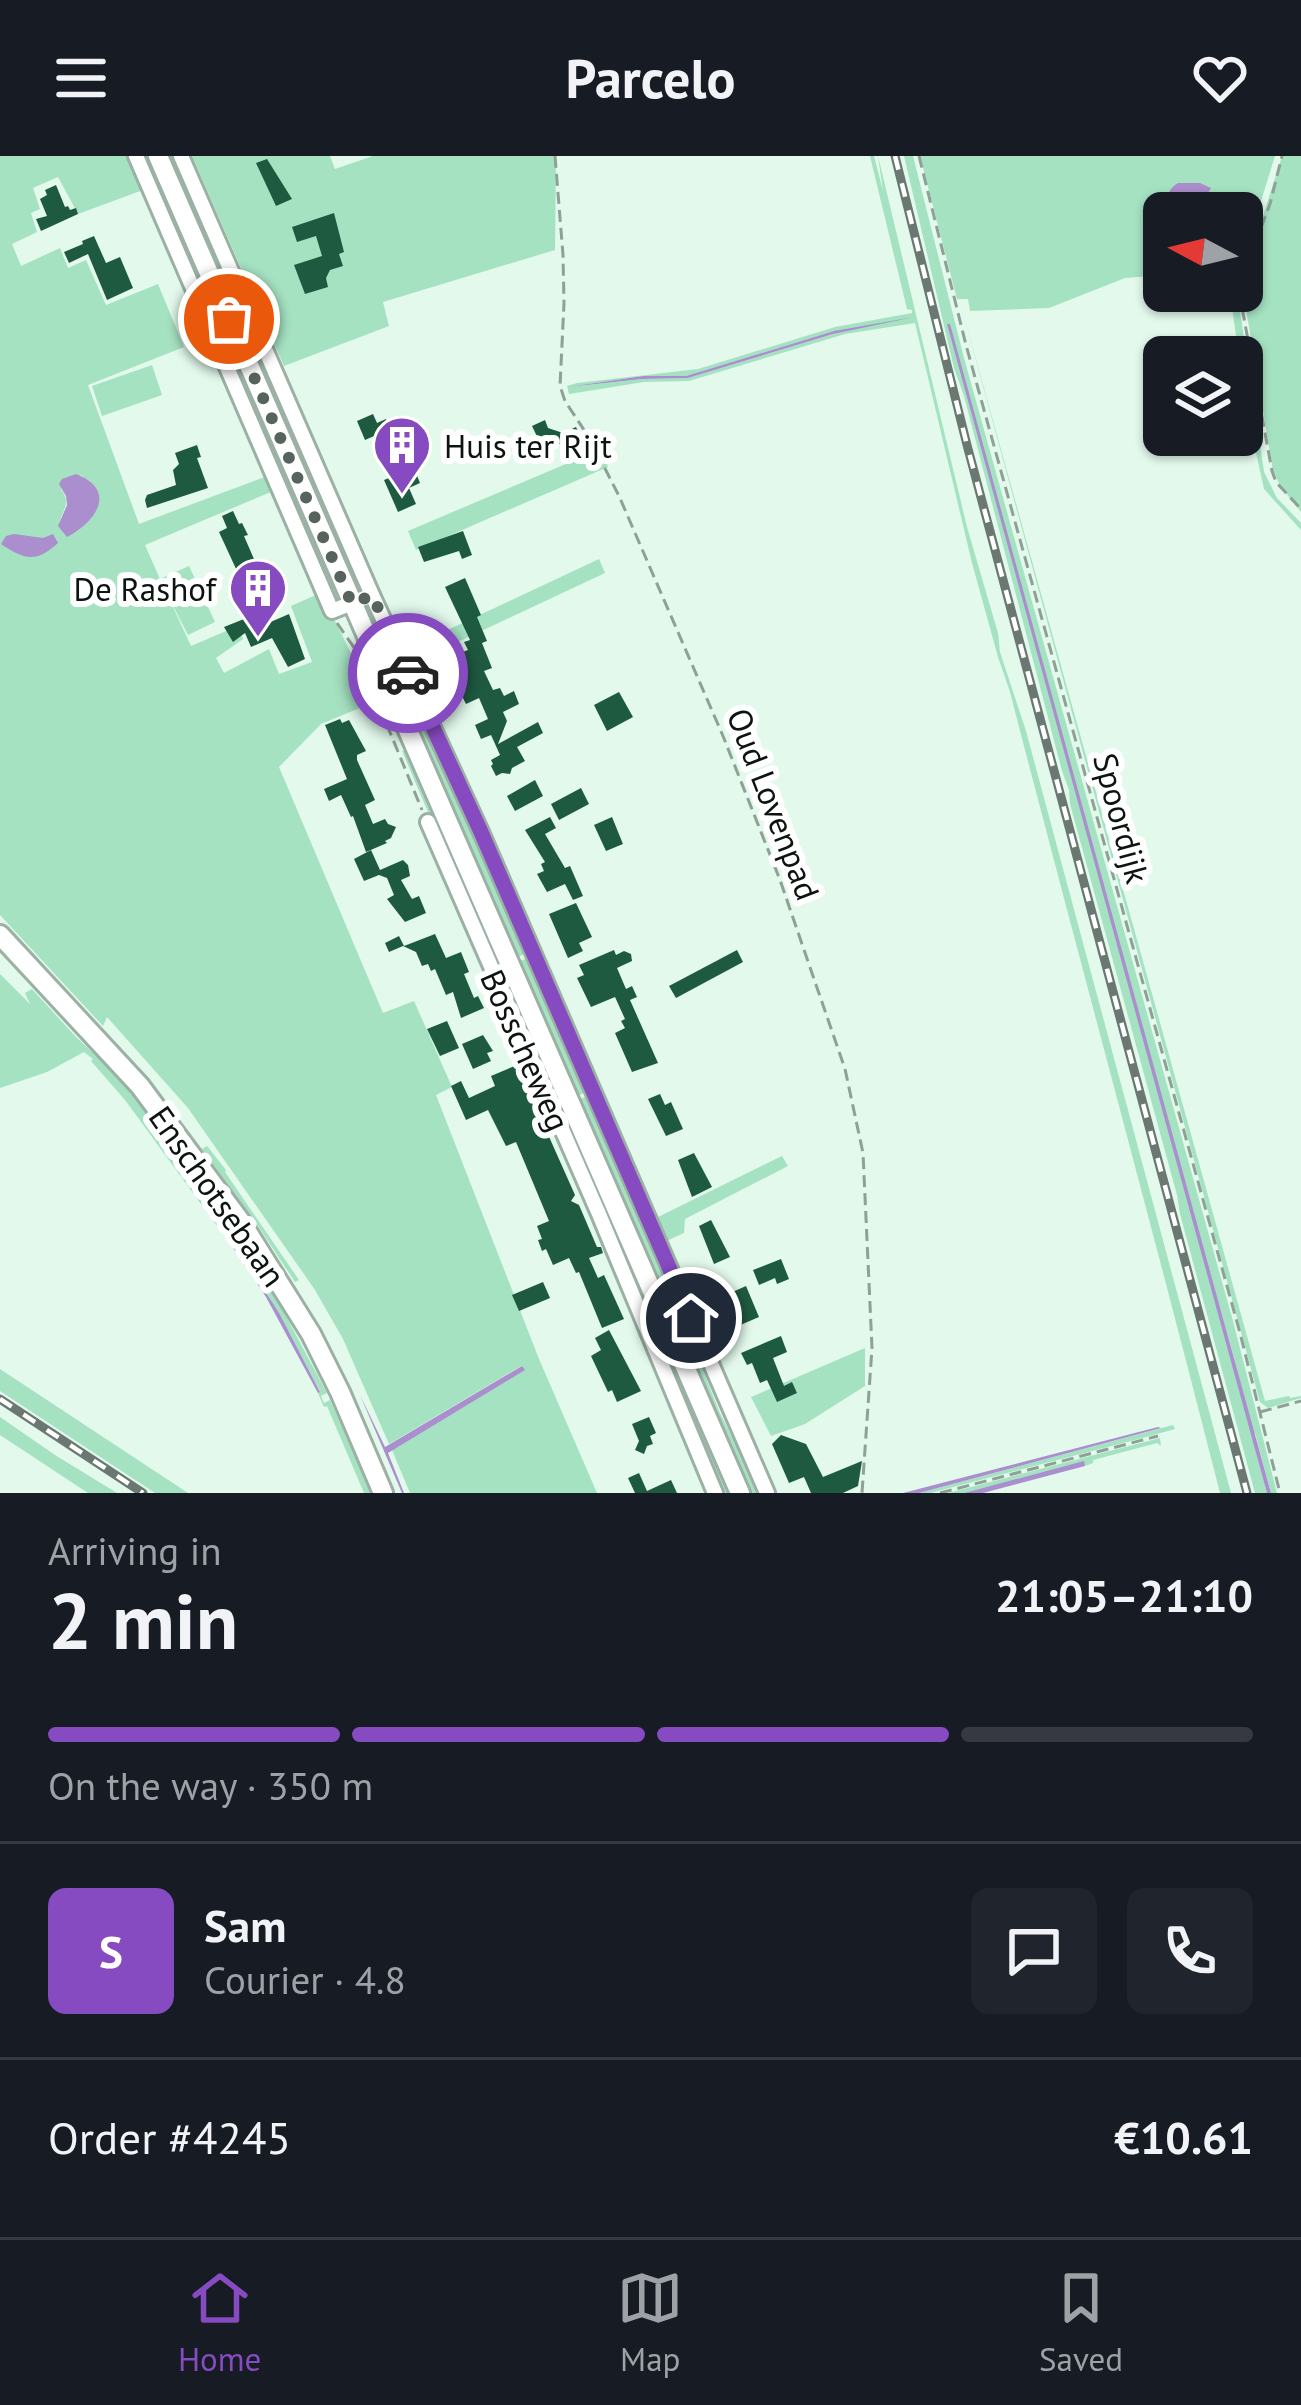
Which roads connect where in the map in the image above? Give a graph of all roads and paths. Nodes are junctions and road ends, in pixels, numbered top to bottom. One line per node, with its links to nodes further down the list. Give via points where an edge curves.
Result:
1 (136, 156): 12 (street)
2 (158, 156): 11 (main road, Bosscheweg)
3 (181, 156): 10 (street, Bosscheweg)
4 (555, 156): 26 (path, Oud Lovenpad, via 560,386 620,496 723,736 845,1069 863,1153 872,1348)
5 (919, 156): 20 (path, Spoordijk)
6 (1282, 156): 7 (path)
7 (1263, 222)
8 (1243, 312): 9 (path, via 1272,470)
9 (1301, 509)
10 (372, 595): 11 (street); 25 (street, Bosscheweg)
11 (352, 604): 12 (street); 17 (main road, Bosscheweg)
12 (332, 611): 13 (path)
13 (355, 649)
14 (373, 692): 15 (path)
15 (428, 822): 18 (street, Bosscheweg)
16 (0, 935): 22 (main road, Enschotsebaan, via 140,1086 241,1222 311,1334)
17 (504, 947): 18 (street); 24 (main road, Bosscheweg)
18 (484, 955): 23 (street, Bosscheweg)
19 (1301, 1401): 20 (path)
20 (1258, 1413): 28 (path, Spoordijk)
21 (1158, 1436): 27 (path)
22 (383, 1493)
23 (715, 1493)
24 (740, 1493)
25 (767, 1493)
26 (862, 1493)
27 (940, 1493)
28 (1280, 1493)

